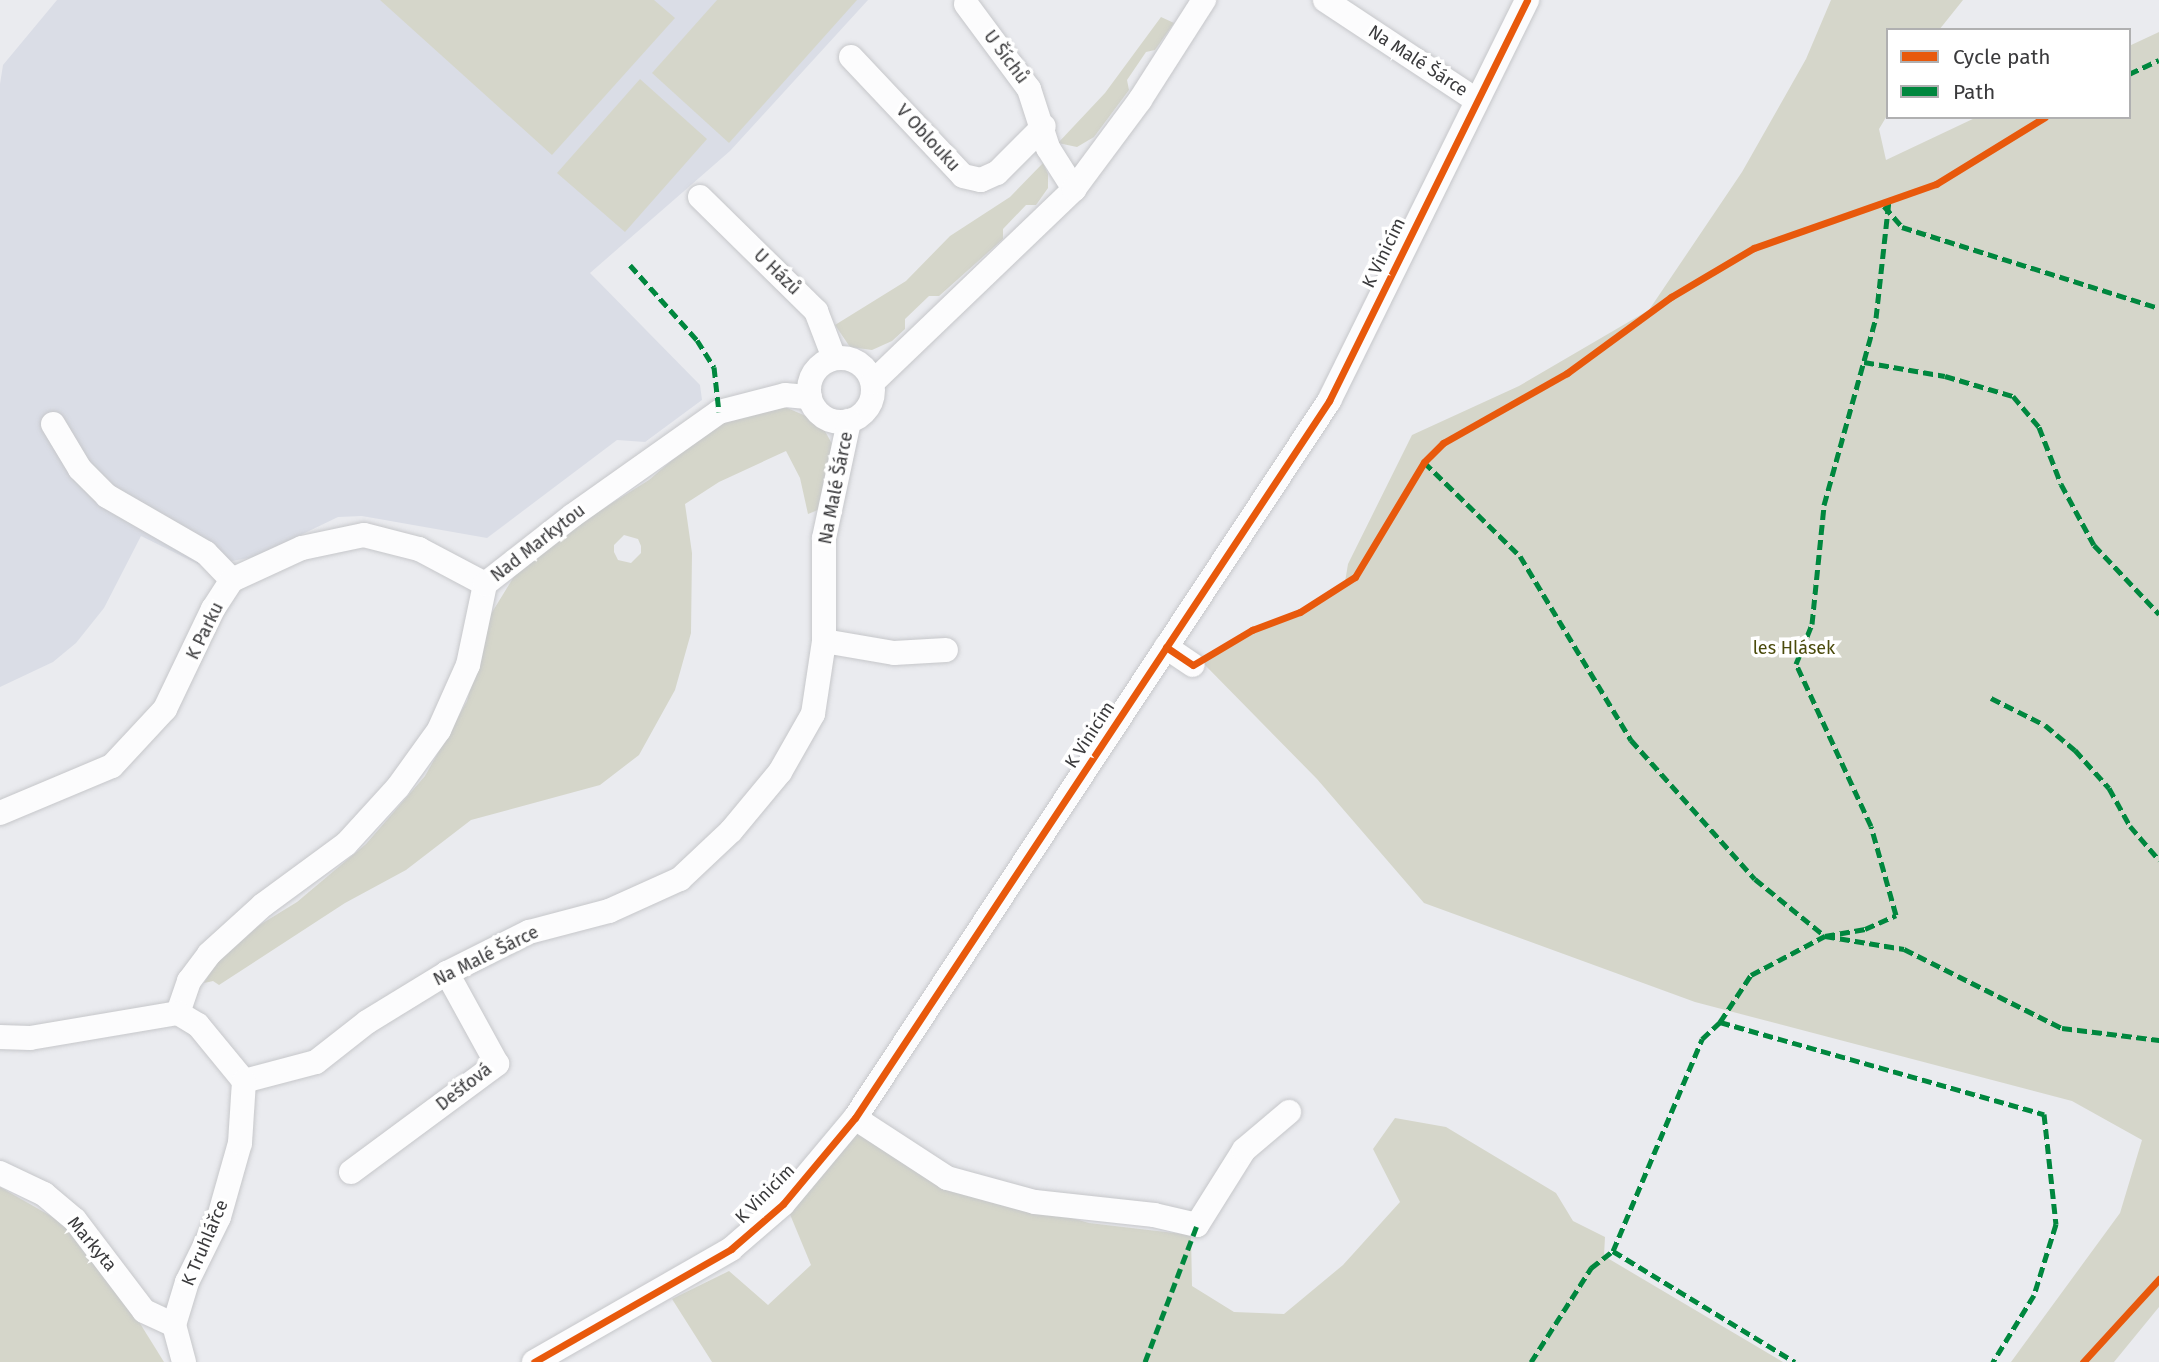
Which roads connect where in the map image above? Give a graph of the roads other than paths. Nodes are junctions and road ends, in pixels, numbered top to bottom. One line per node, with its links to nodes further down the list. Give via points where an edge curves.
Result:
1 (1325, 0): 6 (street, Na Malé Šárce)
2 (1527, 0): 6 (street, K Vinicím)
3 (1199, 2): 8 (street, Na Malé Šárce, via 1140,100)
4 (966, 4): 7 (street, U Šíchů, via 1029,89)
5 (851, 57): 7 (street, V Oblouku, via 963,176 981,180 997,173)
6 (1476, 100): 18 (street, K Vinicím, via 1329,401)
7 (1044, 125): 8 (street, U Šíchů, via 1048,148)
8 (1074, 189): 11 (street, Na Malé Šárce)
9 (700, 197): 10 (street, U Házů, via 817,311)
10 (834, 358): 11 (street, via 862,365); 12 (street, via 817,369)
11 (873, 382): 13 (street, Na Malé Šárce, via 871,402)
12 (810, 397): 13 (street, Na Malé Šárce, via 829,420); 16 (street, Nad Markytou, via 785,395 719,412)
13 (849, 421): 17 (street, Na Malé Šárce, via 824,538)
14 (53, 424): 15 (street, via 80,469 107,496 205,553)
15 (232, 580): 16 (street, via 302,548 364,535 419,549); 21 (street, K Parku, via 165,709 111,766)
16 (485, 584): 23 (street, Nad Markytou, via 468,665 439,730 398,787 346,844 263,905 209,954 189,981)
17 (824, 641): 19 (street, via 894,653); 22 (street, Na Malé Šárce, via 813,713 780,772 731,831 680,879 609,911 529,932)
18 (1167, 647): 20 (street); 27 (street, K Vinicím)
19 (946, 650)
20 (1193, 665)
21 (0, 813)
22 (447, 973): 25 (street, Na Malé Šárce, via 367,1022 316,1062); 28 (street, Dešťová, via 497,1064)
23 (178, 1013): 24 (street, via 30,1038); 25 (street, via 198,1026)
24 (0, 1037)
25 (244, 1081): 30 (street, K Truhlářce, via 240,1143 230,1180)
26 (1289, 1112): 27 (street, via 1244,1150 1197,1225 1154,1215 1035,1202 947,1178)
27 (855, 1118): 32 (street, K Vinicím, via 783,1204 731,1250)
28 (351, 1172)
29 (0, 1173): 30 (street, Markyta, via 44,1194 75,1220 144,1311)
30 (174, 1325): 31 (street)
31 (184, 1362)
32 (534, 1362)

